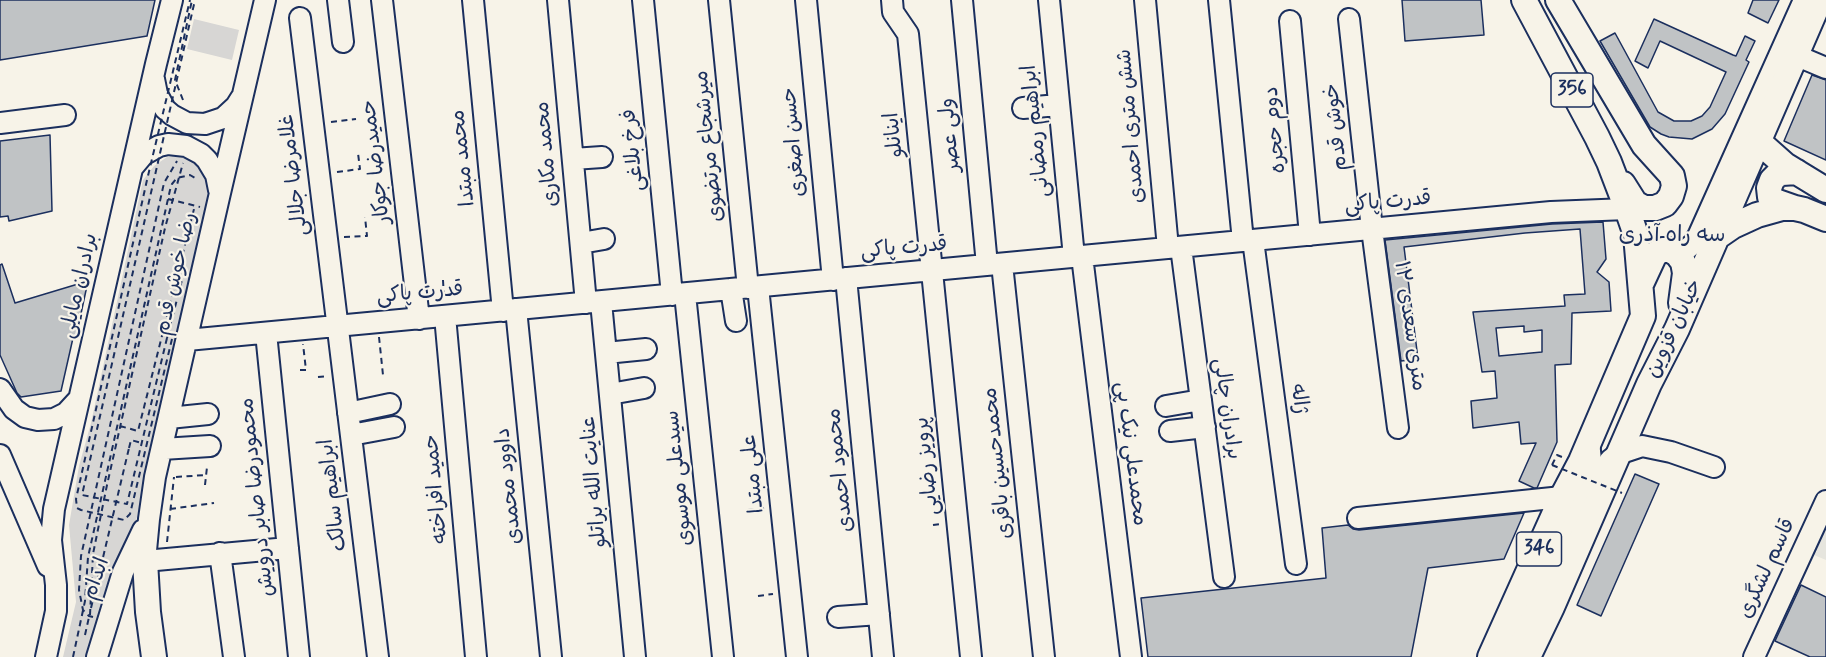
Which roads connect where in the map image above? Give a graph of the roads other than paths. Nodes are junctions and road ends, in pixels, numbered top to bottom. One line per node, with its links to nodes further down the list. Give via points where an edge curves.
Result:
1 (172, 0): 24 (street, برادران مایلی)
2 (265, 0): 26 (street, رضا خوش قدم)
3 (338, 0): 22 (street)
4 (382, 0): 60 (street, حمیدرضا جوکار)
5 (473, 0): 58 (street, محمد مبتدا)
6 (558, 0): 33 (street, محمد مکاری)
7 (643, 0): 56 (street, فرخ بلاغی)
8 (719, 0): 55 (street, میرشجاع مرتضوی)
9 (806, 0): 53 (street, حسن اصغری)
10 (892, 0): 52 (street, اینانلو, via 893,12 909,34)
11 (962, 0): 51 (street, ولی عصر)
12 (1049, 0): 27 (street, ابراهیم رمضانی)
13 (1145, 0): 48 (street, شش متری احمدی)
14 (1219, 0): 46 (street, ژاله)
15 (1524, 0): 34 (main road, 356)
16 (1804, 0): 49 (street, via 1699,234 1694,243)
17 (1820, 0): 23 (main road, خیابان قزوین / 346)
18 (1560, 1): 34 (main road, 356, via 1644,145 1672,176 1671,196 1665,204 1644,208 1635,203)
19 (300, 18): 62 (street, غلامرضا جلالی)
20 (1349, 19): 42 (street, خوش قدم)
21 (1290, 21): 43 (street, دوم حجره)
22 (343, 42)
23 (1795, 55): 25 (street); 31 (main road, خیابان قزوین / 346)
24 (156, 64): 26 (street, via 155,85 160,102 187,123 205,124 223,118); 35 (street, برادران مایلی)
25 (1826, 68)
26 (244, 91): 38 (street, رضا خوش قدم)
27 (1059, 105): 28 (street); 50 (street, ابراهیم رمضانی)
28 (1023, 108)
29 (65, 115): 30 (street)
30 (0, 123)
31 (1758, 141): 36 (main road); 44 (main road, خیابان قزوین / 346)
32 (602, 157): 33 (street)
33 (573, 159): 47 (street, محمد مکاری)
34 (1609, 162): 40 (main road, 356)
35 (132, 169): 38 (street, via 150,149 168,144 186,146 207,160 216,175); 71 (street, برادران مایلی)
36 (1797, 172): 37 (main road); 39 (main road, via 1776,175 1768,188 1775,201)
37 (1826, 190)
38 (219, 193): 65 (street, رضا خوش قدم)
39 (1795, 208): 41 (main road); 44 (main road, via 1756,215)
40 (1627, 209): 42 (street, قدرت پاکی); 54 (main road, 356, via 1636,235)
41 (1826, 219)
42 (1372, 229): 43 (street, قدرت پاکی); 80 (street, ۱۲ متری سعدی)
43 (1310, 235): 46 (street, قدرت پاکی)
44 (1718, 237): 63 (main road, خیابان قزوین / 346)
45 (604, 239): 47 (street)
46 (1248, 241): 48 (street, قدرت پاکی); 97 (street, ژاله)
47 (581, 243): 57 (street, محمد مکاری)
48 (1174, 248): 50 (street, قدرت پاکی); 72 (street, برادران چالی)
49 (1677, 254): 54 (main road, via 1670,250 1655,254); 63 (main road, via 1685,273)
50 (1078, 257): 51 (street, قدرت پاکی); 116 (street, محمدعلی نیک پی)
51 (994, 265): 52 (street, قدرت پاکی); 115 (street, محمدحسین باقری)
52 (933, 270): 53 (street, قدرت پاکی); 114 (street, پرویز رضایی)
53 (839, 279): 55 (street, قدرت پاکی); 100 (street, محمود احمدی)
54 (1641, 285): 83 (main road, خیابان قزوین / 346, via 1643,316)
55 (746, 288): 56 (street, قدرت پاکی); 61 (street); 112 (street, علی مبتدا)
56 (679, 294): 57 (street, قدرت پاکی); 111 (street, سیدعلی موسوی)
57 (594, 302): 58 (street, قدرت پاکی); 67 (street, عنایت الله براتلو)
58 (510, 310): 59 (street, قدرت پاکی); 109 (street, داوود محمدی)
59 (445, 316): 60 (street, قدرت پاکی); 108 (street, حمید افراخته)
60 (419, 319): 62 (street, قدرت پاکی)
61 (736, 321)
62 (337, 326): 64 (street, قدرت پاکی); 75 (street, ابراهیم سالک)
63 (1677, 329): 86 (main road, خیابان قزوین / 346)
64 (266, 333): 65 (street, قدرت پاکی); 94 (street, محمودرضا صابر درویش)
65 (180, 340): 77 (street, رضا خوش قدم)
66 (646, 350): 67 (street)
67 (606, 353): 70 (street, عنایت الله براتلو)
68 (644, 388): 70 (street)
69 (0, 389): 71 (street, via 14,409 38,420 66,413)
70 (610, 394): 110 (street, عنایت الله براتلو)
71 (78, 400): 99 (street, برادران مایلی, via 54,510 51,540)
72 (1201, 400): 74 (street); 79 (street, برادران چالی)
73 (390, 404): 75 (street)
74 (1167, 406)
75 (348, 413): 82 (street, ابراهیم سالک)
76 (208, 414): 77 (street)
77 (169, 418): 85 (street, رضا خوش قدم)
78 (394, 427): 82 (street)
79 (1205, 427): 81 (street); 98 (street, برادران چالی)
80 (1398, 428)
81 (1170, 431)
82 (351, 435): 107 (street, ابراهیم سالک)
83 (1589, 441): 86 (main road); 89 (street); 90 (main road, خیابان قزوین / 346)
84 (210, 446): 85 (street)
85 (162, 449): 93 (street, رضا خوش قدم, via 165,477)
86 (1618, 454): 88 (street, via 1642,446); 89 (street); 119 (main road, خیابان قزوین / 346)
87 (0, 455): 99 (street)
88 (1714, 467)
89 (1592, 471): 118 (street)
90 (1562, 497): 92 (street); 117 (main road, خیابان قزوین / 346)
91 (1826, 501): 120 (street, قاسم لشگری)
92 (1358, 518)
93 (149, 519): 96 (street, رضا خوش قدم); 103 (street, ابدام, via 99,617)
94 (288, 548): 95 (street); 106 (street, محمودرضا صابر درویش)
95 (220, 553): 96 (street); 105 (street)
96 (156, 560): 104 (main road, via 148,612)
97 (1296, 564)
98 (1224, 577)
99 (56, 585): 102 (street, برادران مایلی, via 56,611)
100 (879, 614): 101 (street); 113 (street, محمود احمدی)
101 (838, 617)
102 (46, 657)
103 (97, 657)
104 (154, 657)
105 (234, 657)
106 (299, 657)
107 (378, 657)
108 (476, 657)
109 (551, 657)
110 (636, 657)
111 (723, 657)
112 (798, 657)
113 (883, 657)
114 (970, 657)
115 (1044, 657)
116 (1131, 657)
117 (1490, 657)
118 (1509, 657)
119 (1528, 657)
120 (1754, 657)

